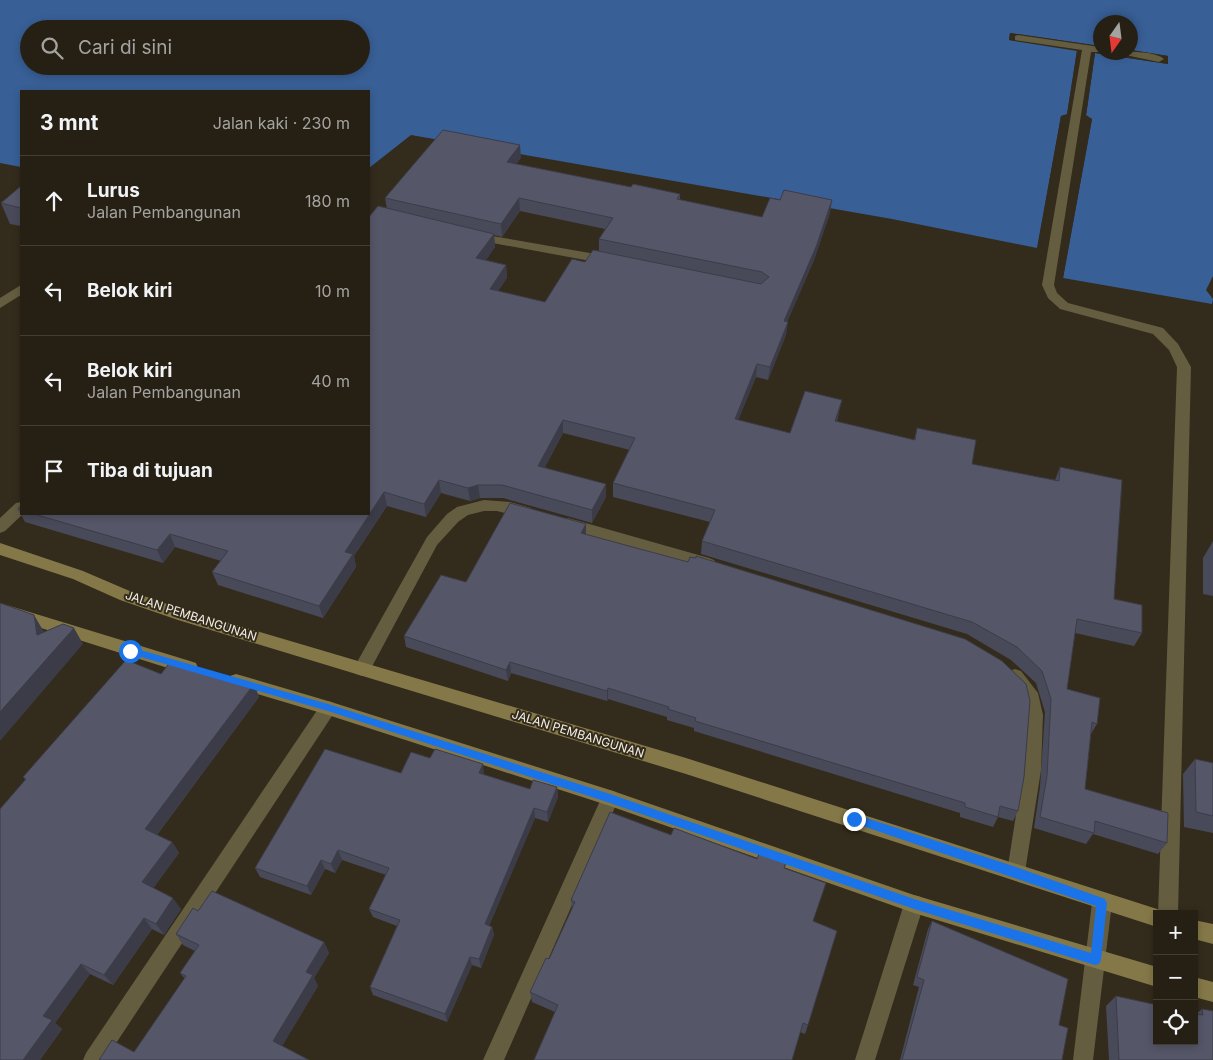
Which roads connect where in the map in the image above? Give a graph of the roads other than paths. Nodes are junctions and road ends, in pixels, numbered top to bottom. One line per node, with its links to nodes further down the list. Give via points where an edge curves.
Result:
1 (1018, 38): 2 (street)
2 (1093, 49)
3 (1093, 54): 24 (street, via 1048,285 1052,296 1064,306 1158,331 1170,341 1184,367)
4 (1138, 56): 5 (street)
5 (1159, 59)
6 (464, 235): 7 (street)
7 (620, 263)
8 (20, 290): 9 (street)
9 (0, 304)
10 (20, 508): 11 (street)
11 (0, 527)
12 (0, 549): 16 (main road, JALAN PEMBANGUNAN, via 178,614)
13 (728, 569): 16 (street, via 502,505 469,507 442,527 432,541)
14 (0, 610): 17 (main road, via 88,638 131,657)
15 (1003, 666): 21 (street, via 1023,684 1032,698 1034,715 1032,770)
16 (362, 669): 21 (main road, JALAN PEMBANGUNAN, via 630,749)
17 (204, 672)
18 (223, 678): 19 (main road)
19 (328, 708): 20 (main road); 32 (street)
20 (610, 798): 23 (main road); 33 (street)
21 (1016, 872): 22 (main road, JALAN PEMBANGUNAN)
22 (1102, 903): 25 (main road, JALAN PEMBANGUNAN); 28 (street)
23 (914, 904): 28 (main road); 34 (street)
24 (1168, 910)
25 (1153, 917)
26 (1198, 930): 27 (main road)
27 (1213, 934)
28 (1095, 960): 29 (main road); 35 (street)
29 (1153, 976)
30 (1198, 988): 31 (main road)
31 (1213, 992)
32 (93, 1060)
33 (493, 1060)
34 (866, 1060)
35 (1083, 1060)

